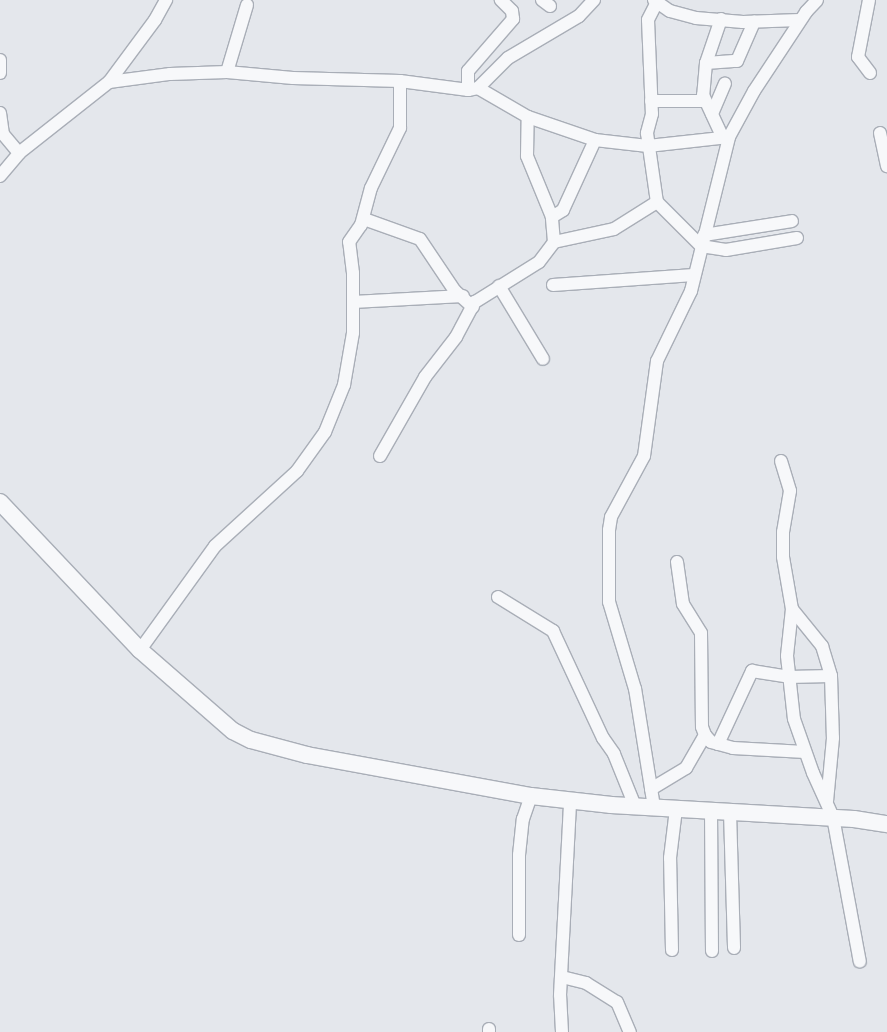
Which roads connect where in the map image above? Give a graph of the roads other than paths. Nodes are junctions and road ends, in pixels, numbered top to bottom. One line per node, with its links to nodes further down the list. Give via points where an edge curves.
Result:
1 (166, 0): 17 (street, via 156,20)
2 (501, 0): 19 (street, via 512,11 513,18 468,71)
3 (594, 0): 19 (street, via 579,16 508,58)
4 (817, 0): 9 (street)
5 (869, 0): 15 (street, via 858,57)
6 (653, 1): 8 (street, via 670,11); 20 (street, via 648,20)
7 (247, 5): 13 (street)
8 (721, 20): 10 (street); 12 (street)
9 (800, 20): 10 (street); 26 (street)
10 (754, 22): 12 (street, via 737,61)
11 (0, 60): 14 (street)
12 (706, 62): 21 (street)
13 (227, 72): 16 (street, via 293,78); 17 (street, via 170,74)
14 (0, 73)
15 (870, 73)
16 (400, 81): 19 (street); 34 (street, via 400,128 371,188)
17 (109, 82): 29 (street, via 96,89)
18 (726, 84): 23 (street)
19 (473, 89): 24 (street)
20 (652, 101): 21 (street); 28 (street)
21 (705, 101): 23 (street)
22 (0, 113): 29 (street, via 3,134)
23 (712, 114): 26 (street)
24 (528, 117): 27 (street); 33 (street, via 526,156)
25 (880, 133): 30 (street)
26 (726, 138): 28 (street); 37 (street)
27 (596, 140): 28 (street); 33 (street, via 563,210)
28 (648, 146): 32 (street)
29 (19, 153): 31 (street)
30 (887, 166)
31 (0, 176)
32 (657, 202): 37 (street); 38 (street, via 614,229)
33 (552, 217): 38 (street)
34 (364, 220): 42 (street, via 420,239); 43 (street, via 349,242)
35 (792, 221): 37 (street)
36 (797, 238): 37 (street, via 726,250)
37 (702, 240): 39 (street)
38 (554, 242): 41 (street, via 539,262)
39 (694, 275): 40 (street); 58 (street, via 691,291 657,361 644,456 612,518 608,560 609,602 635,689)
40 (553, 285)
41 (499, 286): 44 (street); 45 (street)
42 (459, 296): 43 (street); 44 (street)
43 (353, 302): 52 (street, via 353,333 344,385 325,432 297,471 215,546)
44 (477, 302): 46 (street, via 456,337 425,377)
45 (543, 359)
46 (380, 456)
47 (781, 461): 51 (street, via 790,491 783,532 783,557)
48 (0, 502): 52 (street)
49 (677, 562): 55 (street, via 683,604 701,633 702,727)
50 (498, 596): 61 (street, via 553,631 602,738 614,754)
51 (792, 609): 53 (street, via 822,646); 54 (street)
52 (140, 650): 59 (street, via 233,731 251,740 307,754)
53 (831, 676): 54 (street); 65 (street)
54 (788, 677): 56 (street, via 752,671); 57 (street, via 794,719)
55 (705, 736): 56 (street); 58 (street, via 686,768)
56 (718, 744): 57 (street)
57 (805, 752): 65 (street)
58 (651, 788): 62 (street)
59 (531, 796): 60 (street); 68 (street, via 521,832)
60 (570, 801): 61 (street); 73 (street)
61 (635, 806): 62 (street)
62 (654, 807): 63 (street)
63 (676, 809): 64 (street); 70 (street, via 670,858)
64 (711, 810): 66 (street); 71 (street)
65 (830, 811): 66 (street); 67 (street); 72 (street)
66 (730, 812): 69 (street)
67 (887, 824)
68 (519, 935)
69 (734, 948)
70 (672, 950)
71 (712, 950)
72 (860, 962)
73 (562, 977): 74 (street); 75 (street, via 586,983 617,1002)
74 (562, 1032)
75 (630, 1032)

